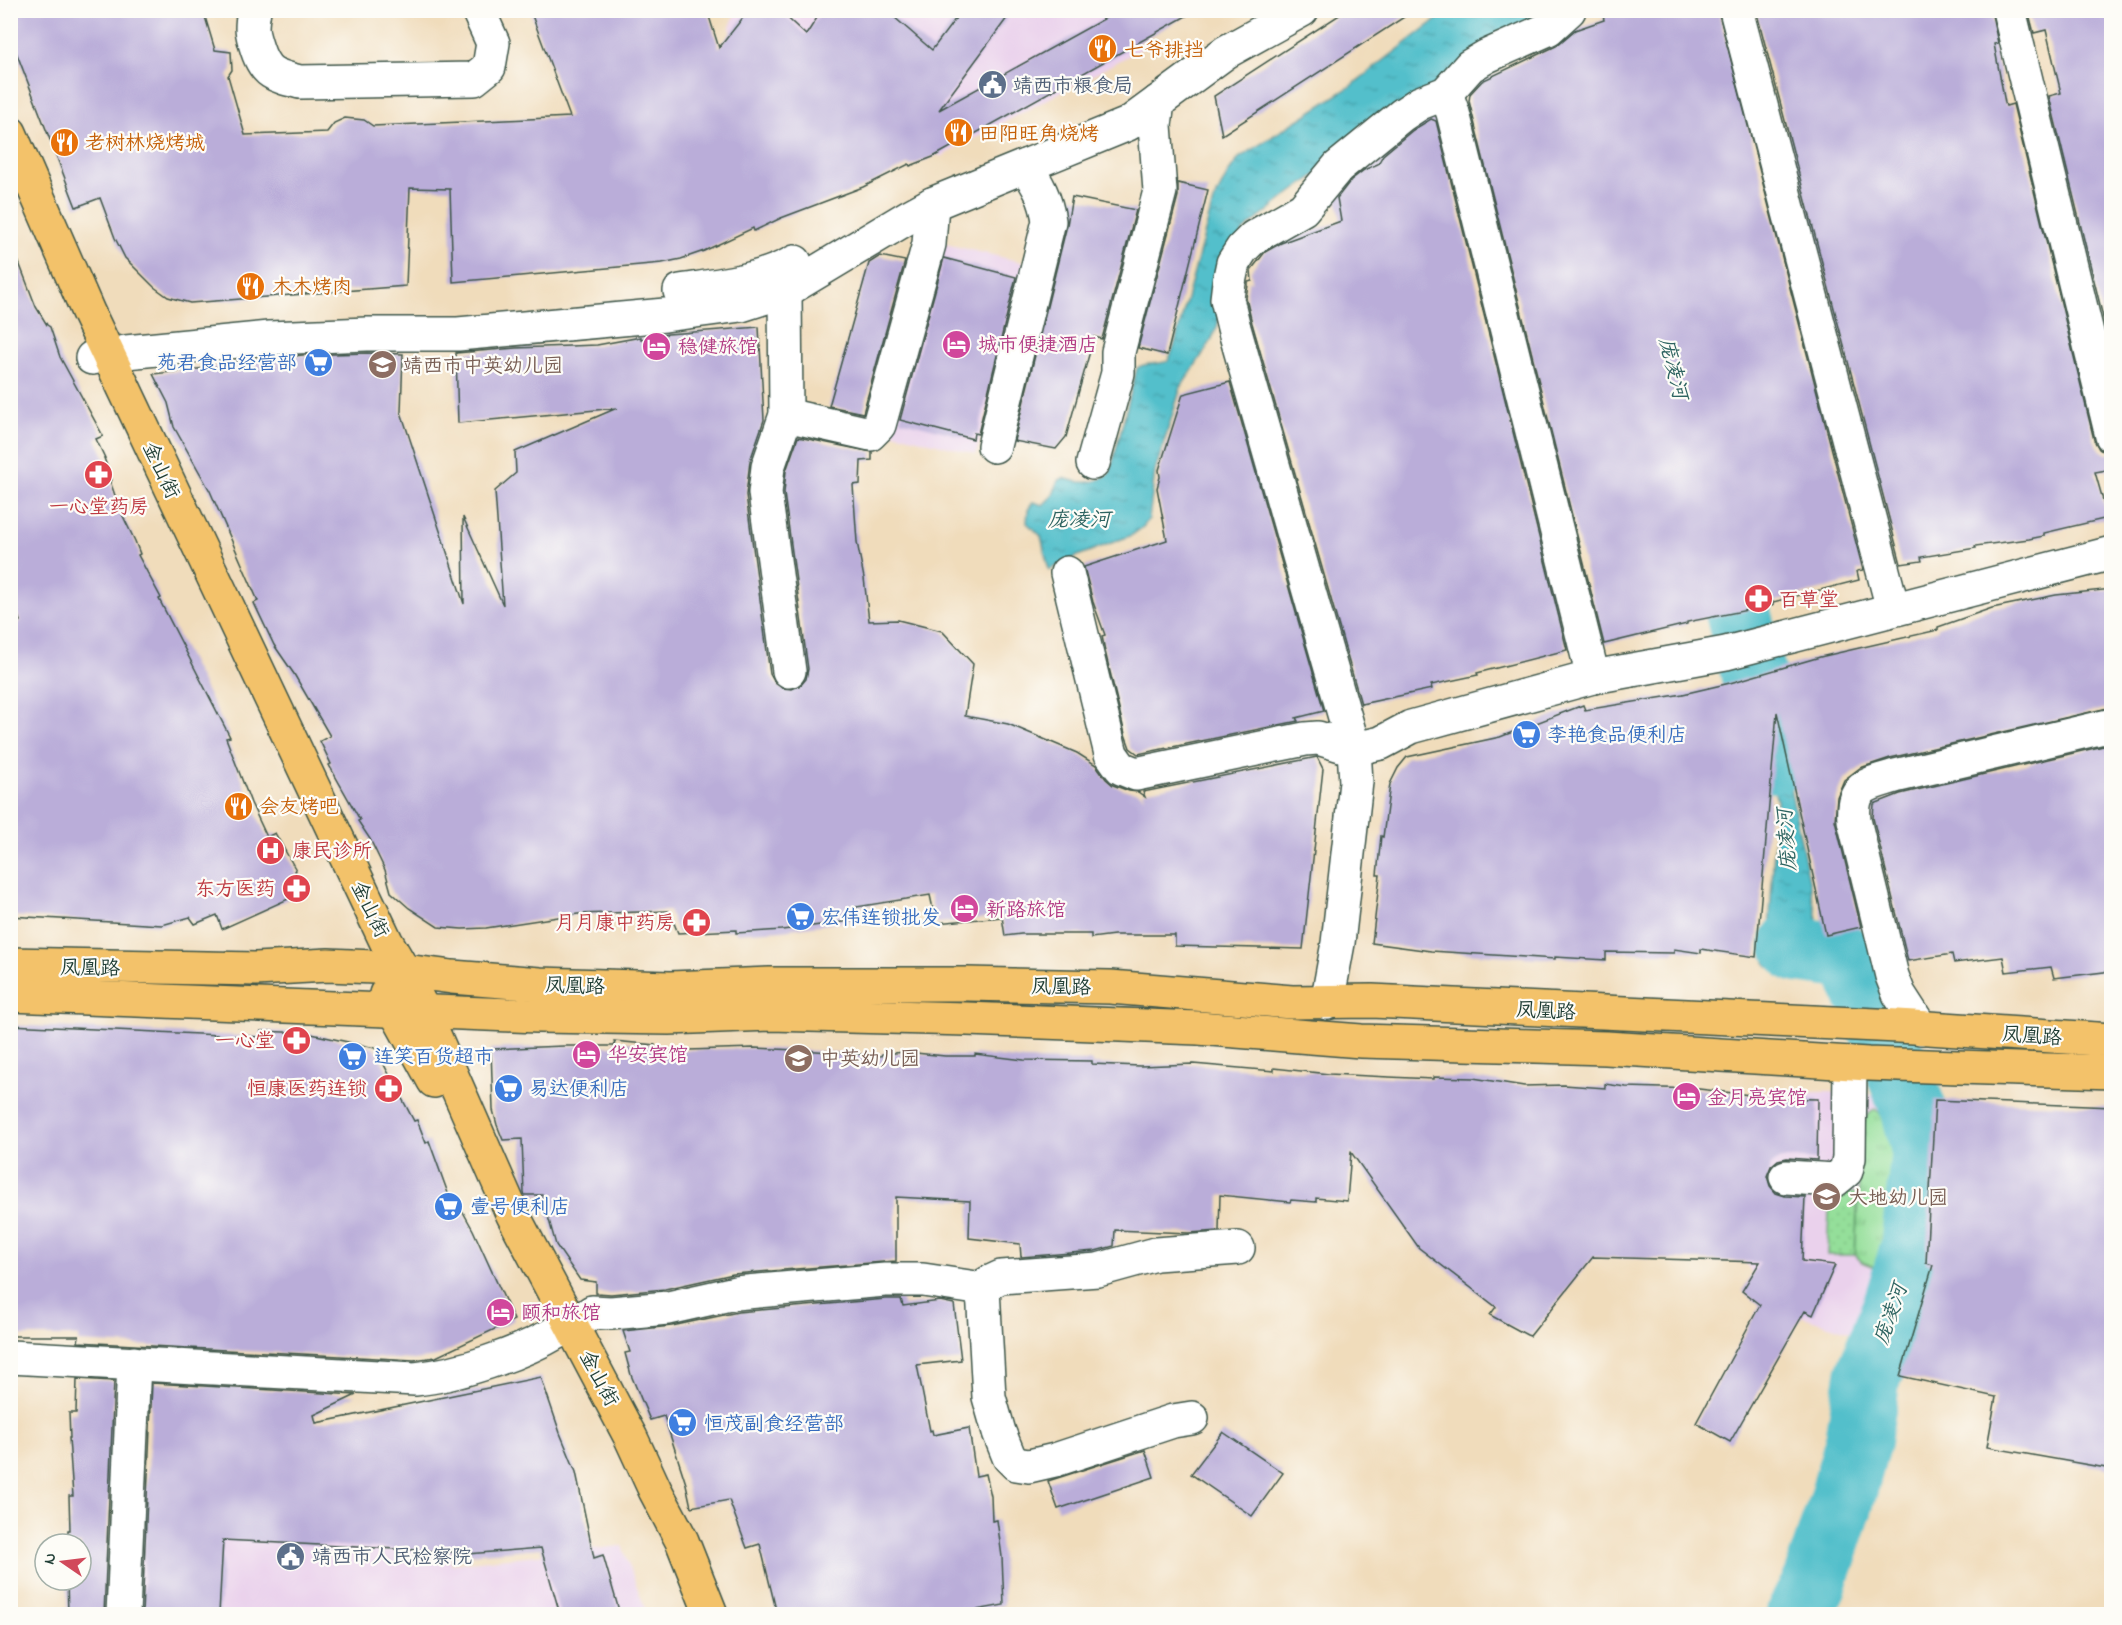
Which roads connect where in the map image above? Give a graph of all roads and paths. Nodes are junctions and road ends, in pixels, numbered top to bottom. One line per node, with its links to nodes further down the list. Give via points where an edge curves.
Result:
1 (254, 10): 2 (street, via 250,29 262,64 278,76 300,82 474,79 489,67 493,44)
2 (478, 10)
3 (1259, 10): 15 (street, via 1123,105 930,184 783,268 749,278 661,294 455,313 176,326)
4 (1302, 10): 9 (street, via 1226,52)
5 (1736, 10): 22 (street)
6 (2009, 10): 17 (street)
7 (1566, 13): 8 (street, via 1548,28 1470,66)
8 (1446, 93): 24 (street); 26 (street, via 1402,115 1338,167 1303,209 1254,237 1233,263 1229,282 1227,299 1234,328)
9 (1158, 102): 11 (street, via 1128,124); 19 (street, via 1155,125 1160,191)
10 (10, 133): 15 (main road, 金山街)
11 (1025, 166): 13 (street); 18 (street, via 1039,186 1049,221)
12 (10, 175): 15 (main road, 金山街)
13 (932, 204): 14 (street); 16 (street, via 929,244 879,424 870,434)
14 (785, 291): 15 (street, via 741,305 458,334 367,334); 16 (street)
15 (96, 346): 28 (main road, 金山街, via 334,871 361,943)
16 (786, 415): 23 (street, via 768,467 765,493)
17 (2112, 436)
18 (994, 446)
19 (1093, 464)
20 (2112, 552): 22 (street)
21 (1067, 573): 26 (street, via 1112,754 1120,768 1136,774 1305,739 1318,738)
22 (1893, 609): 24 (street, via 1726,653)
23 (789, 671)
24 (1593, 677): 26 (street, via 1411,727 1381,743)
25 (2112, 725): 32 (street, via 1895,776 1865,786 1858,793 1853,805 1854,820 1892,976)
26 (1354, 750): 30 (street, via 1356,782 1338,943)
27 (10, 964): 28 (main road, 凤凰路)
28 (388, 968): 30 (main road, 凤凰路, via 540,984 670,988 770,984 1110,987); 31 (main road, 金山街)
29 (10, 994): 31 (main road, 凤凰路)
30 (1327, 1003): 32 (main road, 凤凰路, via 1372,1001)
31 (409, 1011): 34 (main road, 凤凰路, via 657,1018 770,1014 967,1019 1198,1028 1361,1041 1606,1048); 39 (main road, 金山街, via 429,1071)
32 (1909, 1027): 33 (main road, 凤凰路)
33 (2112, 1040)
34 (1859, 1064): 35 (main road, 凤凰路); 36 (street, via 1846,1171 1835,1180)
35 (2112, 1072)
36 (1786, 1177)
37 (1238, 1248): 38 (street, via 1156,1254 1098,1270 1001,1277)
38 (983, 1289): 39 (street, via 924,1280 885,1280 735,1293 668,1308 592,1312); 42 (street, via 989,1397 1009,1457 1016,1464 1029,1466 1055,1460)
39 (565, 1329): 41 (street, via 536,1344 454,1372 415,1379); 44 (main road, 金山街, via 591,1394 669,1547); 45 (main road, 金山街, via 682,1541)
40 (10, 1357): 41 (street)
41 (134, 1364): 43 (street)
42 (1192, 1418)
43 (123, 1614)
44 (696, 1614)
45 (711, 1614)

